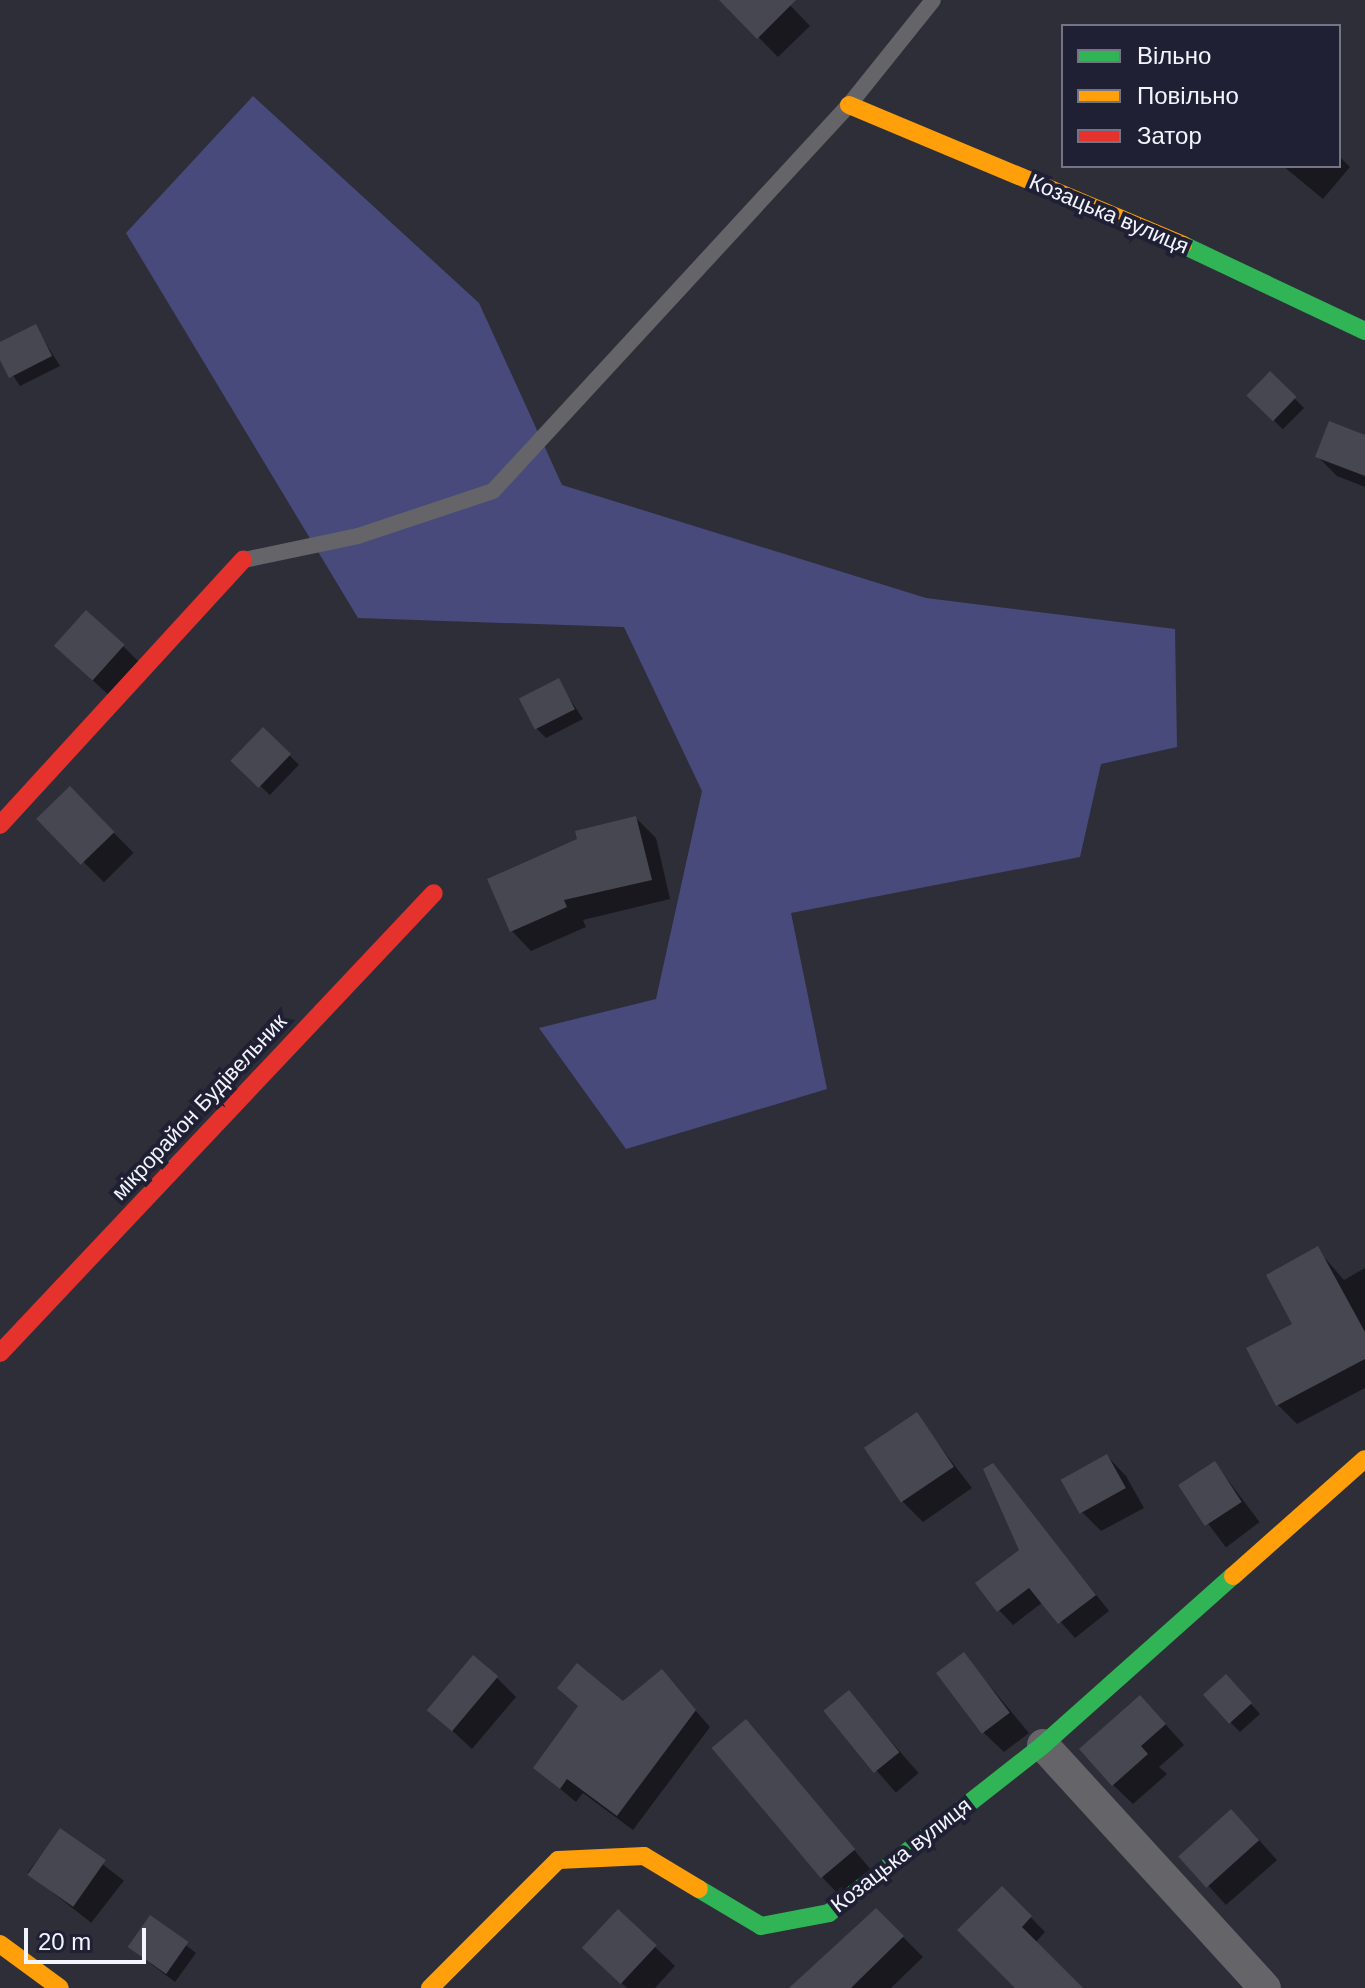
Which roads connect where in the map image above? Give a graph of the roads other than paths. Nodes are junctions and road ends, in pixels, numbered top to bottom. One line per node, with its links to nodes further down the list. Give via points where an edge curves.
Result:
1 (933, 0): 2 (lane)
2 (849, 105): 3 (street, Козацька вулиця, via 1190,248); 4 (lane, via 493,491 358,536)
3 (1365, 331)
4 (243, 560): 5 (street)
5 (0, 825)
6 (434, 893): 7 (street, мікрорайон Будівельник)
7 (0, 1353)
8 (1365, 1459): 9 (street, Козацька вулиця)
9 (1043, 1745): 12 (street, Козацька вулиця, via 829,1913 761,1926 644,1856 558,1860); 13 (street)
10 (0, 1944): 11 (street)
11 (60, 1988)
12 (430, 1988)
13 (1265, 1988)

